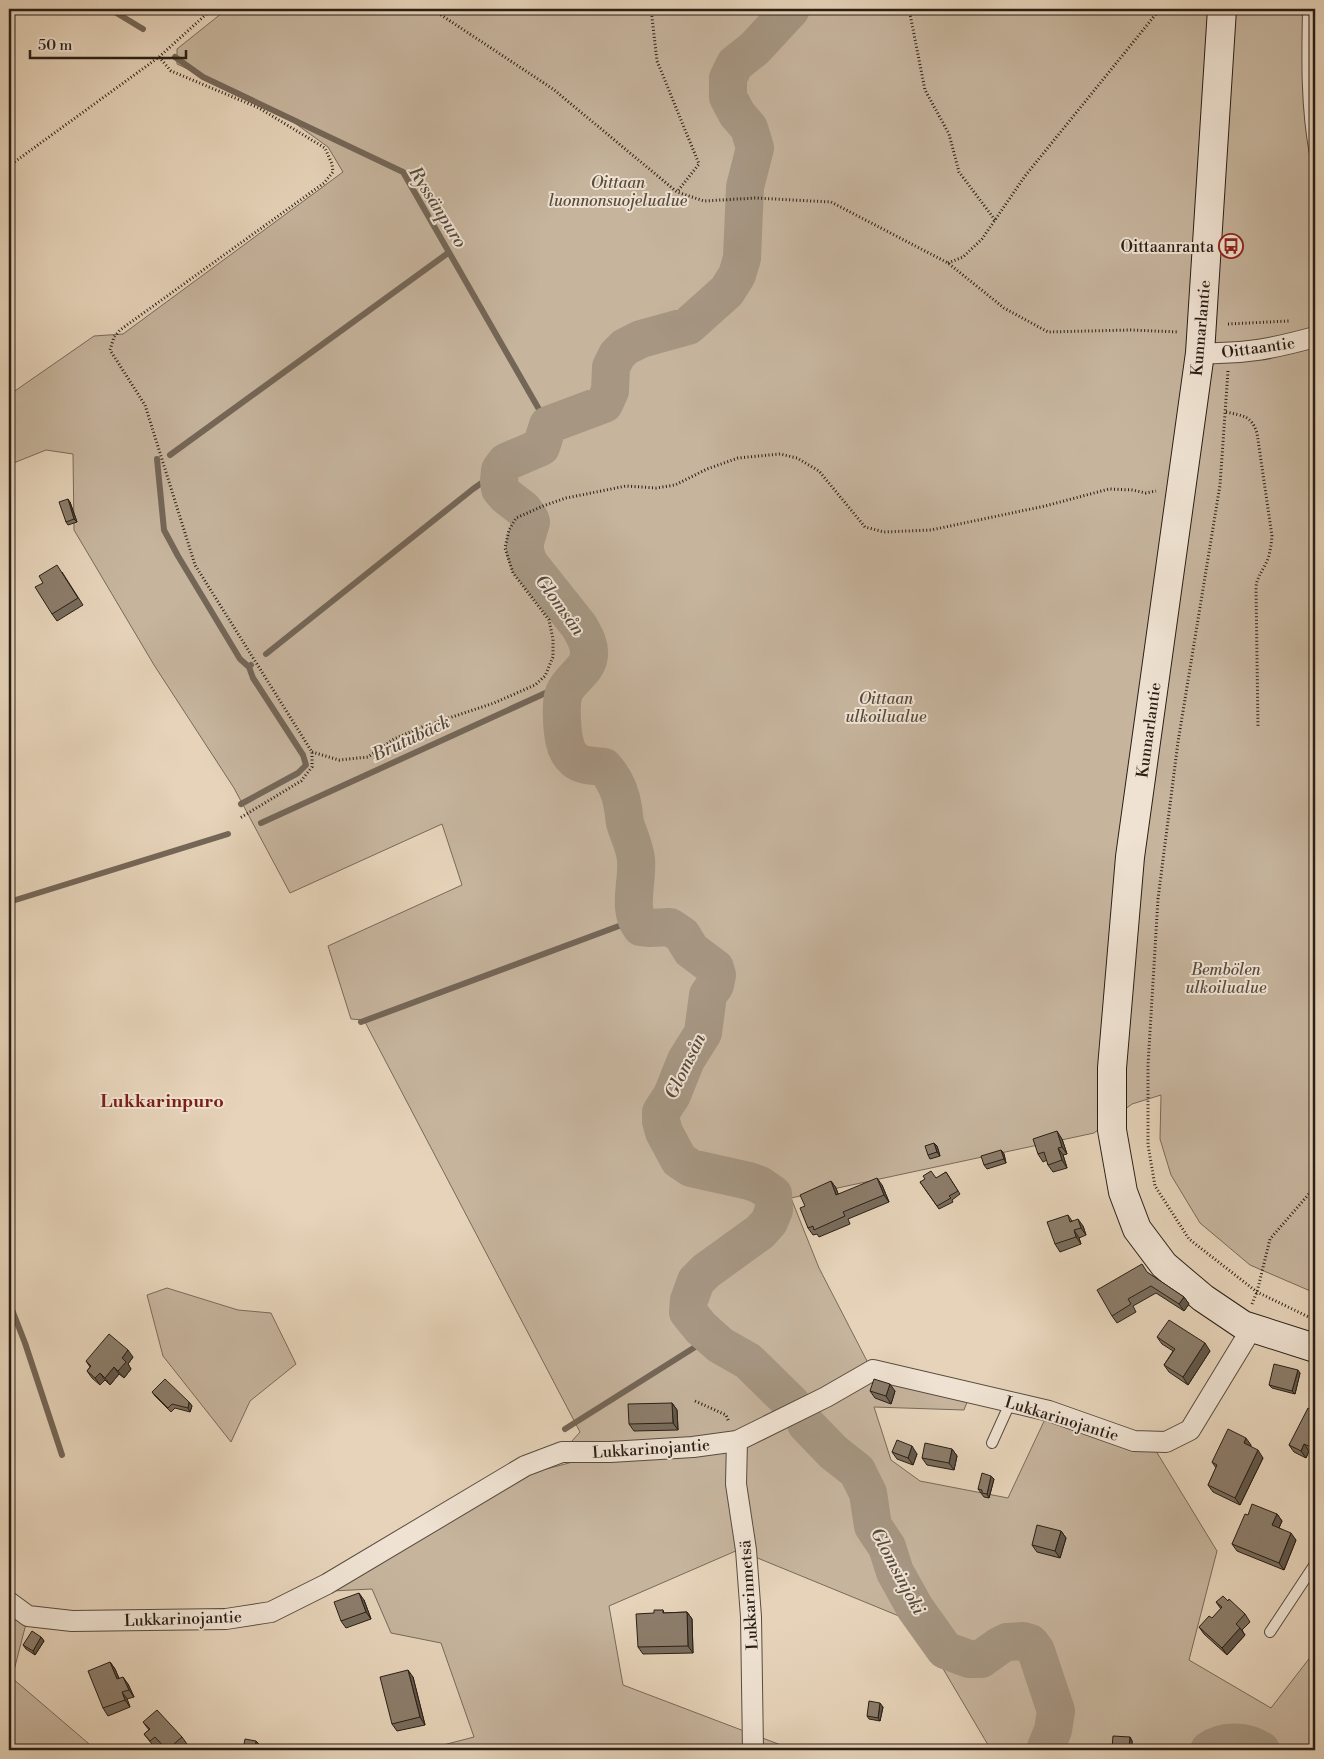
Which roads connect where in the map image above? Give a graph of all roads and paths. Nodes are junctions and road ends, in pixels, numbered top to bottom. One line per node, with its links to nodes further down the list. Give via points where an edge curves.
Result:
1 (212, 9): 8 (path)
2 (432, 9): 11 (path, via 553,89)
3 (652, 9): 11 (path, via 657,61 699,164)
4 (909, 9): 12 (path, via 925,90 949,134 959,172)
5 (1160, 9): 12 (path, via 1025,176)
6 (1222, 9): 17 (main road, Kunnarlantie)
7 (1308, 9): 9 (lane, via 1307,64)
8 (159, 57): 10 (path); 22 (path, via 171,71 259,108 325,148 332,164 333,172 324,183 120,330 110,350 145,405 195,565)
9 (1315, 154)
10 (9, 166)
11 (677, 192): 13 (path, via 704,200 756,198 831,202)
12 (995, 220): 13 (path, via 982,239 963,257)
13 (948, 263): 17 (path, via 1004,308 1048,332 1131,330)
14 (1294, 320): 15 (path)
15 (1228, 324)
16 (1315, 337): 18 (street, Oittaantie, via 1278,347)
17 (1200, 343): 18 (street, Oittaantie); 27 (main road, Kunnarlantie, via 1130,857 1112,1068 1112,1130 1123,1192 1137,1229 1164,1265 1203,1298)
18 (1229, 354): 19 (path)
19 (1226, 412): 21 (path, via 1246,416 1254,423 1272,536 1271,549 1257,577 1256,587); 25 (path, via 1220,484 1178,742 1158,899 1148,1065 1148,1145 1155,1186 1189,1239)
20 (1160, 490): 22 (path, via 1146,493 1109,489 931,530 884,532 865,526 818,471 797,458 780,454 738,458 676,485 656,488 626,486 566,498 516,518 505,548 512,573 549,620 552,658 546,676 535,686 494,703 394,739 368,757 339,760)
21 (1258, 728)
22 (312, 752): 23 (path, via 312,767 301,781)
23 (240, 818)
24 (1315, 1187): 25 (path, via 1270,1239)
25 (1257, 1292): 26 (path)
26 (1315, 1320)
27 (1252, 1328): 28 (main road, Kunnarlantie); 30 (street, Lukkarinojantie, via 1190,1430 1166,1442 1134,1441 1049,1411)
28 (1315, 1348)
29 (694, 1401): 31 (path, via 726,1415)
30 (1011, 1402): 31 (street, Lukkarinojantie, via 873,1370); 32 (lane)
31 (737, 1441): 34 (street, Lukkarinojantie, via 693,1447 562,1452 525,1466 327,1584 271,1612 226,1619 72,1621 28,1616); 36 (street, Lukkarinmetsä, via 736,1484 746,1550 751,1617)
32 (992, 1443)
33 (1315, 1564): 35 (lane)
34 (9, 1602)
35 (1270, 1632)
36 (753, 1750)

